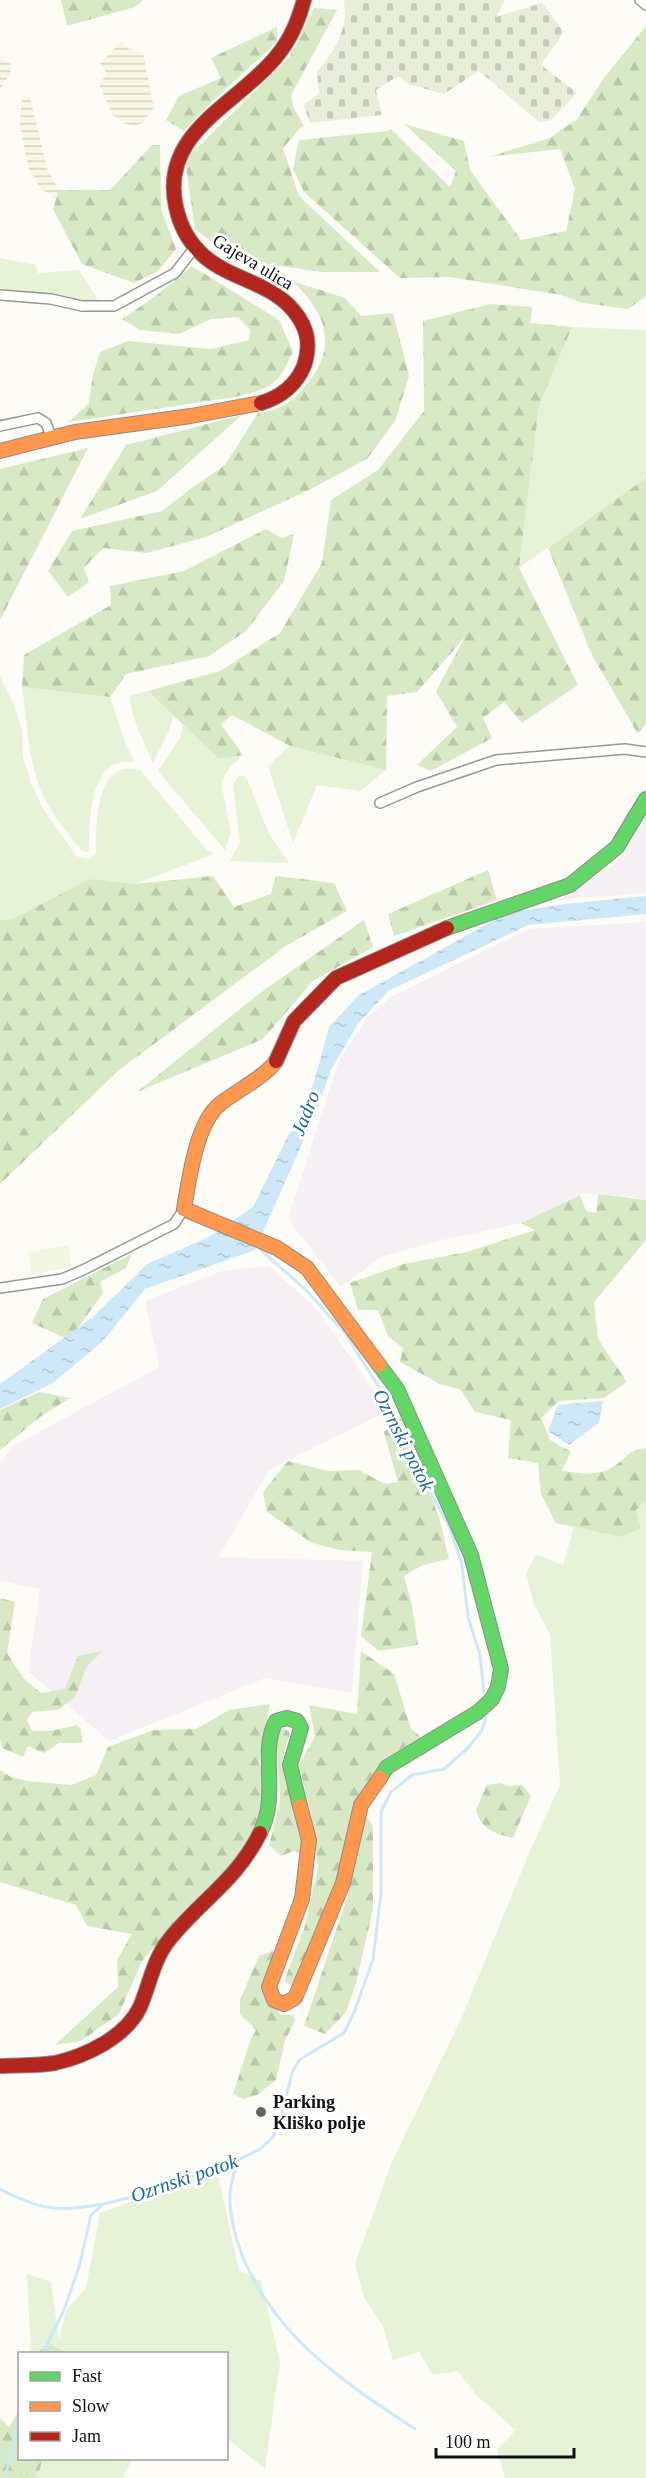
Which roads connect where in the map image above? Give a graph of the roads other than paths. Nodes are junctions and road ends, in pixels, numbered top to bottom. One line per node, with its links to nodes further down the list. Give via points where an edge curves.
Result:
1 (304, 0): 4 (street, Gajeva ulica, via 300,21 275,61 211,115 186,143 173,185 179,220)
2 (640, 0): 3 (street)
3 (646, 5)
4 (195, 247): 5 (street, via 175,273 114,306 82,306); 7 (street, Gajeva ulica, via 225,269 274,291 298,314 309,347 297,379 275,398 260,403 210,414)
5 (0, 295)
6 (0, 426): 7 (street, via 38,418 46,423)
7 (51, 436): 8 (street, Gajeva ulica)
8 (0, 451)
9 (646, 752): 11 (street, via 625,749 496,760)
10 (646, 799): 12 (street, via 617,847 570,885 454,925 336,978 294,1021 275,1064 217,1106 204,1125)
11 (380, 803)
12 (184, 1209): 13 (street, via 174,1224 62,1279); 14 (street, via 278,1248 307,1268 397,1389 471,1555 501,1669 498,1687 492,1700 478,1712 387,1767 361,1805 344,1883 295,1998 284,2004 274,2000 269,1987 302,1899 309,1840 290,1765 301,1728 297,1721 287,1718 276,1721 271,1730 272,1786 263,1831 237,1871 160,1952 142,2007 123,2031 89,2052 54,2063)
13 (0, 1288)
14 (0, 2066)

